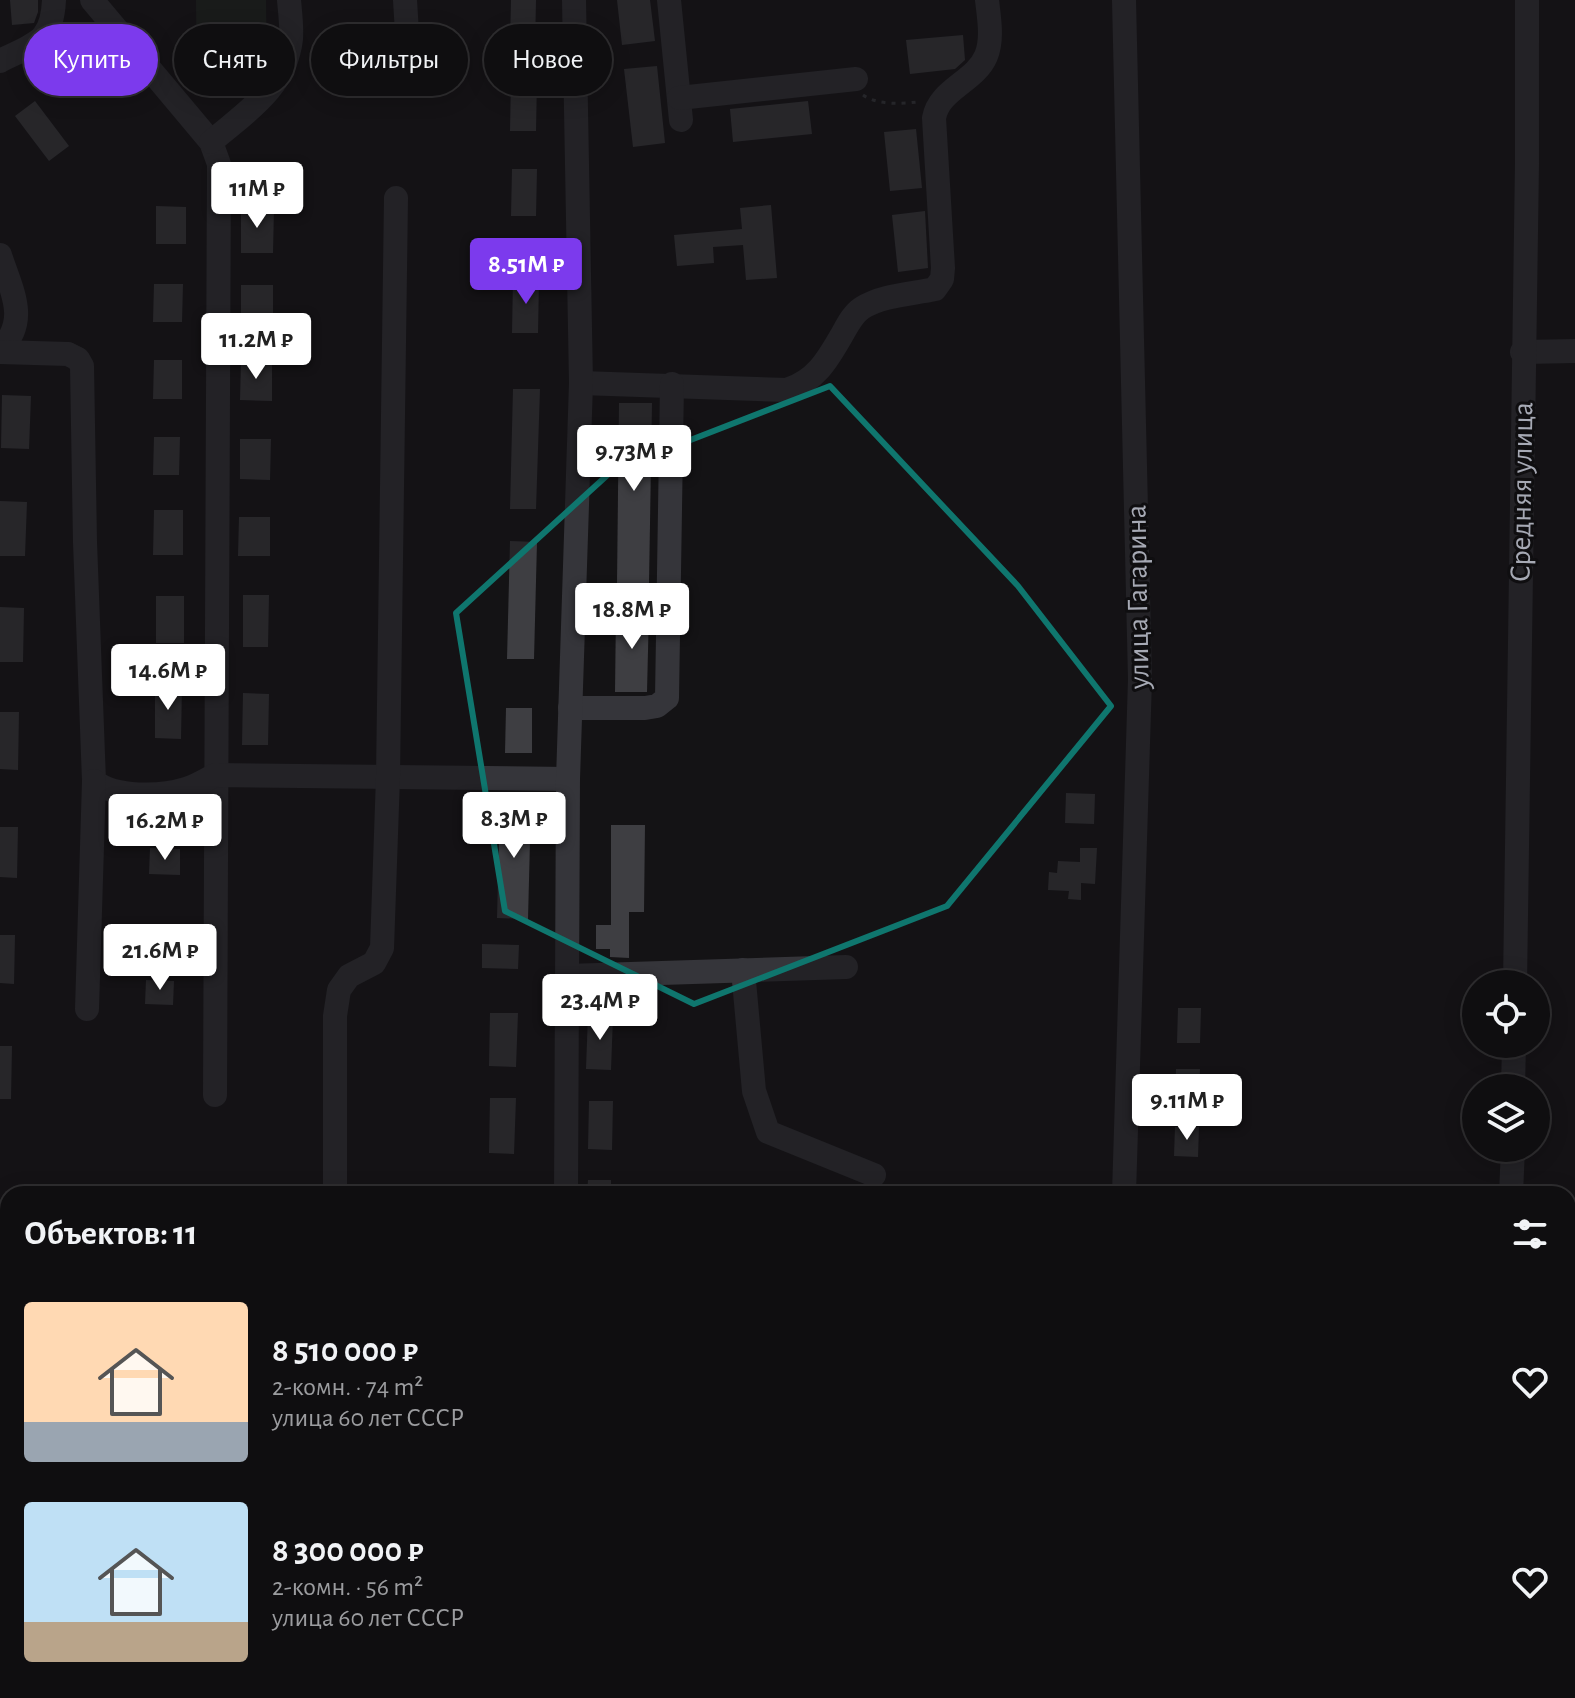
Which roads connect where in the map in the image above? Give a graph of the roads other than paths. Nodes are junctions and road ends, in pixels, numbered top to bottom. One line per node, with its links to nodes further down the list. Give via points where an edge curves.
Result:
1 (54, 0): 11 (street, via 53,24 44,37)
2 (92, 0): 13 (street)
3 (289, 0): 13 (street, via 291,39 276,83)
4 (405, 0): 10 (street)
5 (574, 0): 19 (street)
6 (669, 0): 12 (street, via 680,109)
7 (987, 0): 20 (street, via 989,41 982,63 935,109 940,284 862,308 827,362 801,385 787,390)
8 (1124, 0): 36 (street, улица Гагарина, via 1140,679)
9 (1527, 0): 18 (street, Средняя улица)
10 (406, 24)
11 (0, 61)
12 (856, 79)
13 (211, 142): 22 (street, via 219,164)
14 (396, 198): 23 (street)
15 (0, 255): 16 (street, via 17,325)
16 (0, 351): 25 (street, via 68,354 82,366)
17 (1575, 351): 18 (street)
18 (1522, 352): 28 (street, Средняя улица)
19 (581, 383): 20 (street); 21 (street)
20 (672, 384): 21 (street, via 667,698 645,708)
21 (570, 708): 24 (street)
22 (215, 775): 23 (street); 25 (street, via 185,790 145,794 114,793); 31 (street)
23 (388, 777): 24 (street); 34 (street, via 382,948 374,963 349,976 339,990 335,1016)
24 (568, 779): 29 (street)
25 (94, 781): 30 (street)
26 (846, 967): 27 (street)
27 (743, 970): 29 (street); 33 (street, via 754,1091 768,1132)
28 (1515, 970)
29 (567, 976): 35 (street)
30 (87, 1009)
31 (215, 1095)
32 (1512, 1162): 37 (street)
33 (874, 1175)
34 (335, 1186)
35 (566, 1186)
36 (1124, 1186)
37 (1511, 1186)

